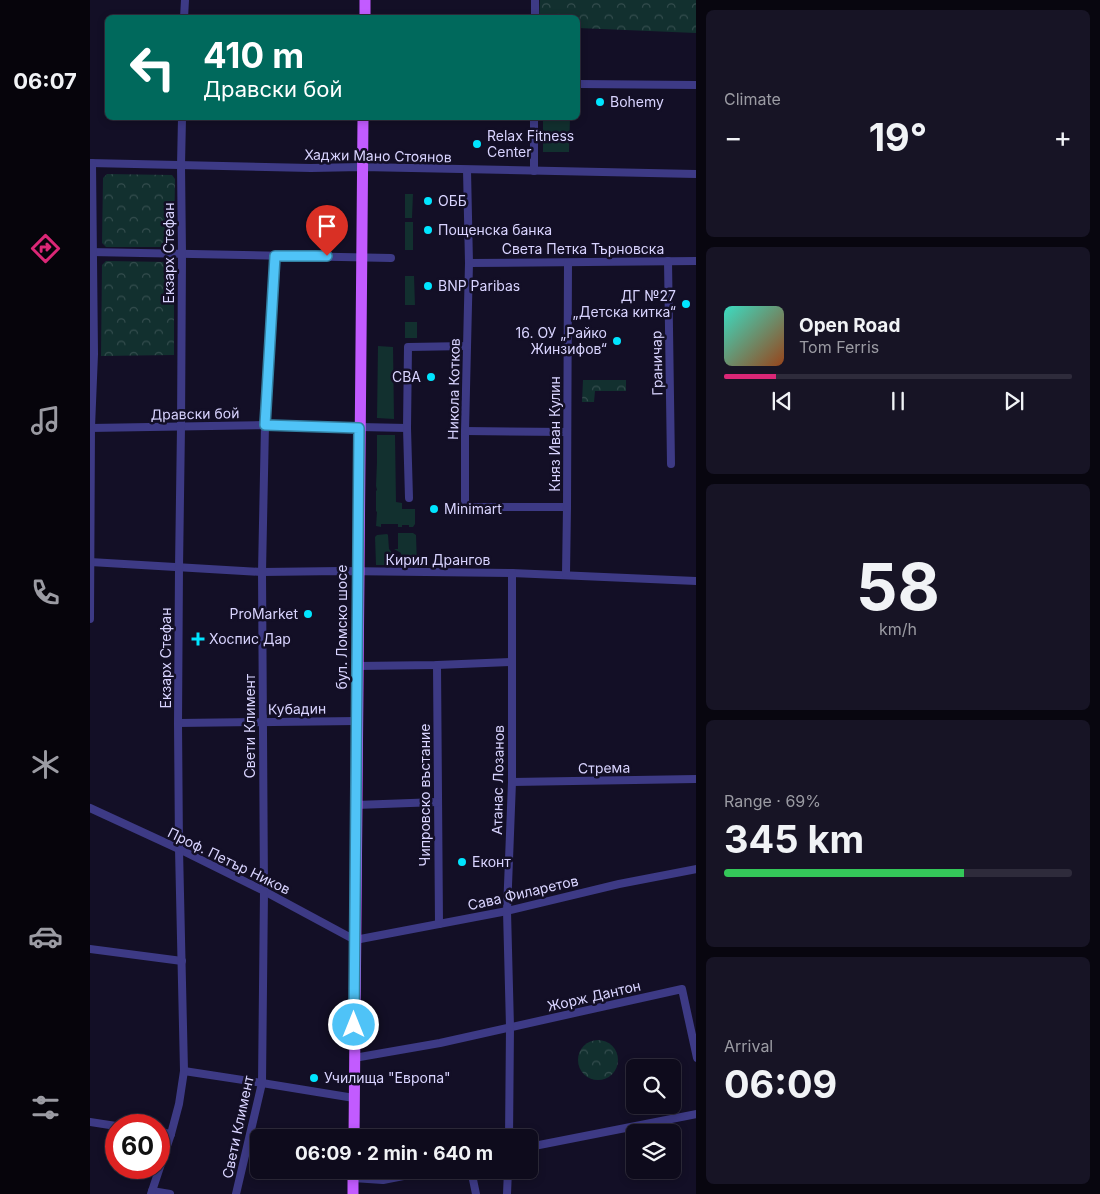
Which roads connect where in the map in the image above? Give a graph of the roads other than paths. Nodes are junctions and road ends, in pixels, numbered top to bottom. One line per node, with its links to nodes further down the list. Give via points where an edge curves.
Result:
1 (185, 0): 4 (street)
2 (365, 0): 5 (main road)
3 (536, 0): 6 (street)
4 (184, 15)
5 (365, 15)
6 (535, 15)
7 (580, 84): 8 (street)
8 (696, 85)
9 (182, 120): 13 (street, Екзарх Стефан)
10 (363, 120): 14 (main road, бул. Ломско шосе)
11 (534, 120): 16 (street)
12 (91, 163): 13 (street, Хаджи Мано Стоянов); 18 (street)
13 (181, 165): 14 (street, Хаджи Мано Стоянов); 19 (street, Екзарх Стефан)
14 (362, 167): 15 (street, Хаджи Мано Стоянов); 21 (main road, бул. Ломско шосе)
15 (467, 170): 16 (street, Хаджи Мано Стоянов); 25 (street, Никола Котков)
16 (534, 171): 17 (street, Хаджи Мано Стоянов)
17 (696, 174)
18 (91, 252): 19 (street); 27 (street)
19 (182, 254): 20 (street); 30 (street, Екзарх Стефан)
20 (275, 256): 21 (street); 29 (street, Свети Климент)
21 (361, 256): 22 (street); 32 (main road, бул. Ломско шосе)
22 (391, 258)
23 (668, 261): 24 (street, Света Петка Търновска); 26 (street, Света Петка Търновска); 36 (street, Граничар)
24 (696, 261)
25 (469, 263): 26 (street, Света Петка Търновска); 28 (street, Никола Котков)
26 (568, 263): 35 (street, Княз Иван Кулин)
27 (92, 328): 31 (street, via 94,354)
28 (467, 346): 33 (street, via 408,347); 34 (street, Никола Котков)
29 (265, 425): 30 (street, Дравски бой); 32 (street, Дравски бой); 41 (street, Свети Климент)
30 (181, 426): 31 (street, Дравски бой); 40 (street, Екзарх Стефан)
31 (90, 427): 39 (street)
32 (359, 428): 33 (street, Дравски бой); 42 (main road, бул. Ломско шосе)
33 (407, 428): 37 (street)
34 (465, 431): 35 (street); 38 (street, Никола Котков, via 464,507)
35 (567, 432): 38 (street, Княз Иван Кулин)
36 (671, 464)
37 (409, 498)
38 (567, 507): 44 (street, Княз Иван Кулин)
39 (90, 563): 40 (street, Кирил Дрангов); 46 (street)
40 (178, 568): 41 (street, Кирил Дрангов); 52 (street, Екзарх Стефан)
41 (262, 572): 42 (street, Кирил Дрангов); 51 (street, Свети Климент)
42 (358, 572): 43 (street, Кирил Дрангов); 49 (main road, бул. Ломско шосе)
43 (512, 573): 44 (street, Кирил Дрангов); 47 (street, Атанас Лозанов)
44 (566, 574): 45 (street, Кирил Дрангов)
45 (696, 581)
46 (90, 618)
47 (512, 662): 48 (street); 54 (street, Атанас Лозанов)
48 (437, 665): 49 (street); 55 (street, Чипровско въстание)
49 (357, 666): 50 (main road, бул. Ломско шосе)
50 (356, 721): 51 (street, Кубадин); 56 (main road, бул. Ломско шосе)
51 (262, 722): 52 (street, Кубадин); 60 (street, Свети Климент)
52 (178, 723): 58 (street, Екзарх Стефан)
53 (696, 779): 54 (street, Стрема)
54 (512, 782): 61 (street, Атанас Лозанов)
55 (438, 802): 56 (street); 62 (street, Чипровско въстание)
56 (356, 805): 63 (main road, бул. Ломско шосе)
57 (90, 808): 58 (street, Проф. Петър Ников)
58 (179, 850): 60 (street, Проф. Петър Ников); 65 (street, Екзарх Стефан)
59 (696, 869): 61 (street, Сава Филаретов)
60 (264, 891): 63 (street, Проф. Петър Ников); 70 (street, Свети Климент)
61 (507, 911): 62 (street, Сава Филаретов); 66 (street, Атанас Лозанов)
62 (439, 924): 63 (street, Сава Филаретов)
63 (355, 940): 67 (main road, бул. Ломско шосе)
64 (90, 949): 65 (street)
65 (182, 961): 69 (street, Екзарх Стефан)
66 (510, 1028): 67 (street, Жорж Дантон); 68 (street, Жорж Дантон, via 682,990); 76 (street, Атанас Лозанов)
67 (354, 1058): 71 (main road, бул. Ломско шосе)
68 (696, 1058)
69 (184, 1071): 70 (street); 77 (street, Екзарх Стефан)
70 (262, 1083): 71 (street); 84 (street, Свети Климент)
71 (354, 1098): 75 (main road, бул. Ломско шосе)
72 (696, 1114): 78 (street)
73 (90, 1122): 74 (street)
74 (105, 1124)
75 (354, 1129)
76 (509, 1129)
77 (171, 1134): 82 (street, Екзарх Стефан)
78 (538, 1145)
79 (353, 1179): 85 (main road)
80 (473, 1179): 86 (street)
81 (508, 1179): 87 (street)
82 (151, 1192): 83 (street)
83 (170, 1194)
84 (236, 1194)
85 (353, 1194)
86 (476, 1194)
87 (507, 1194)

